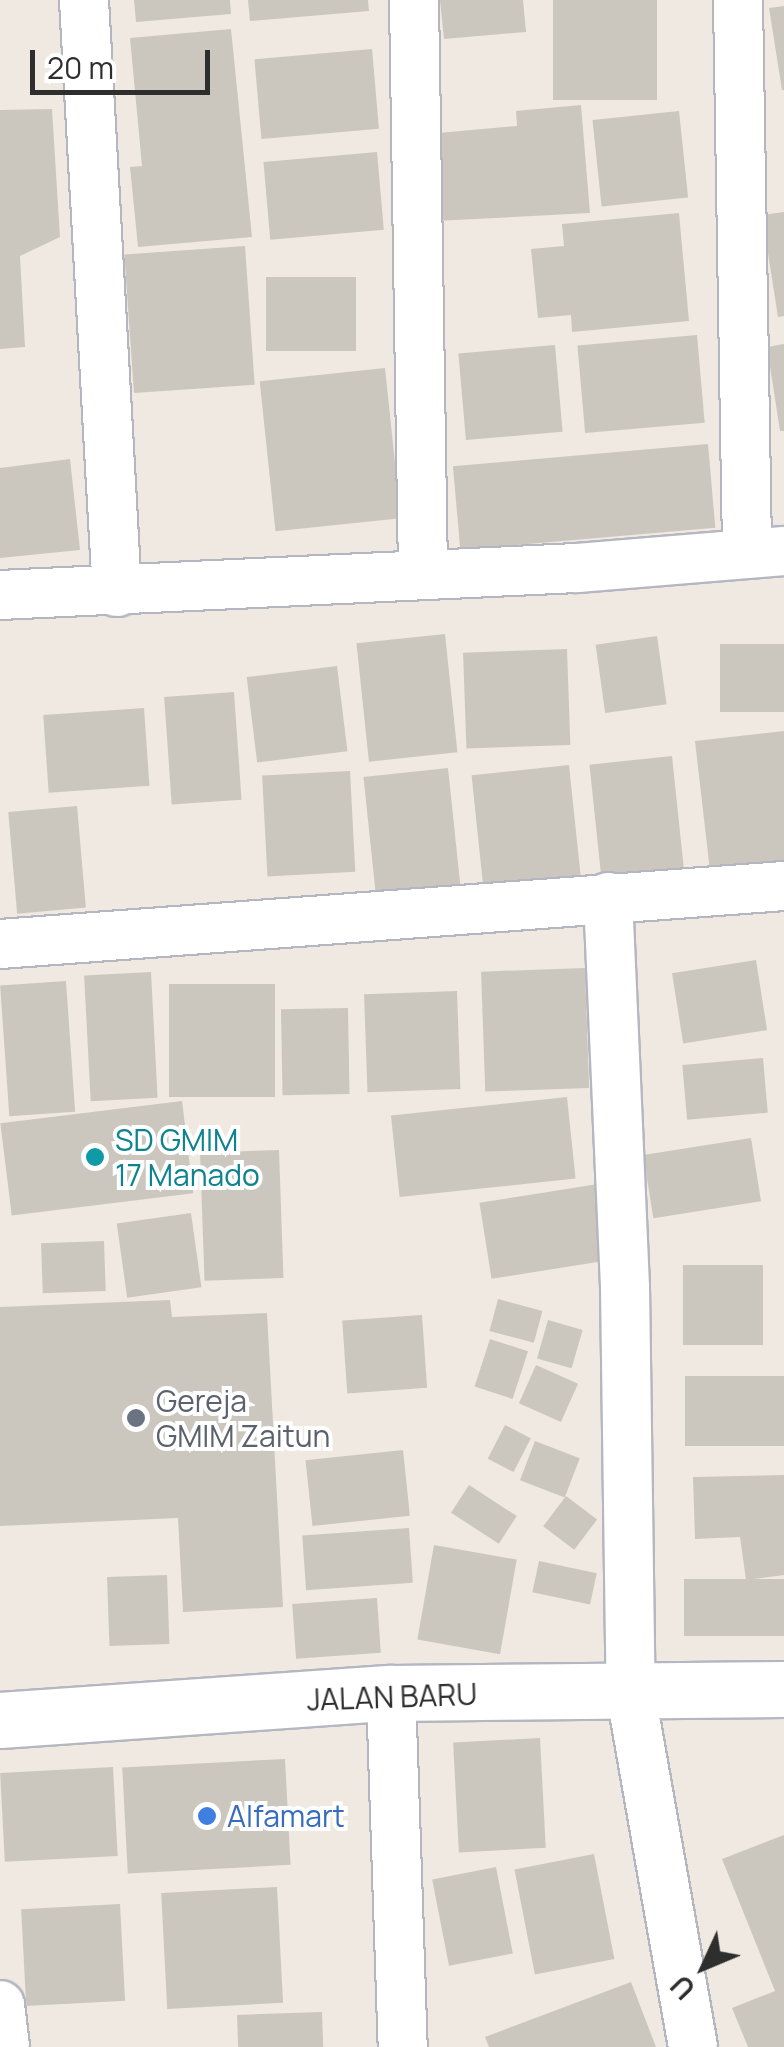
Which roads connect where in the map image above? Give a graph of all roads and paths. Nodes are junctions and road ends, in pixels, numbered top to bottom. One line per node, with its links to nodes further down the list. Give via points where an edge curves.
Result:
1 (84, 0): 6 (street)
2 (414, 0): 5 (street)
3 (738, 0): 4 (street)
4 (765, 551): 5 (street, via 578,568)
5 (423, 570): 6 (street)
6 (117, 592): 7 (street)
7 (0, 595)
8 (784, 886): 9 (street)
9 (608, 897): 10 (street); 13 (street, via 626,1286)
10 (0, 944)
11 (784, 1689): 13 (street, JALAN BARU)
12 (391, 1693): 13 (street, JALAN BARU); 14 (street, JALAN BARU); 17 (street)
13 (631, 1695): 18 (street)
14 (0, 1720)
15 (0, 2006): 16 (street)
16 (5, 2047)
17 (403, 2047)
18 (693, 2047)

